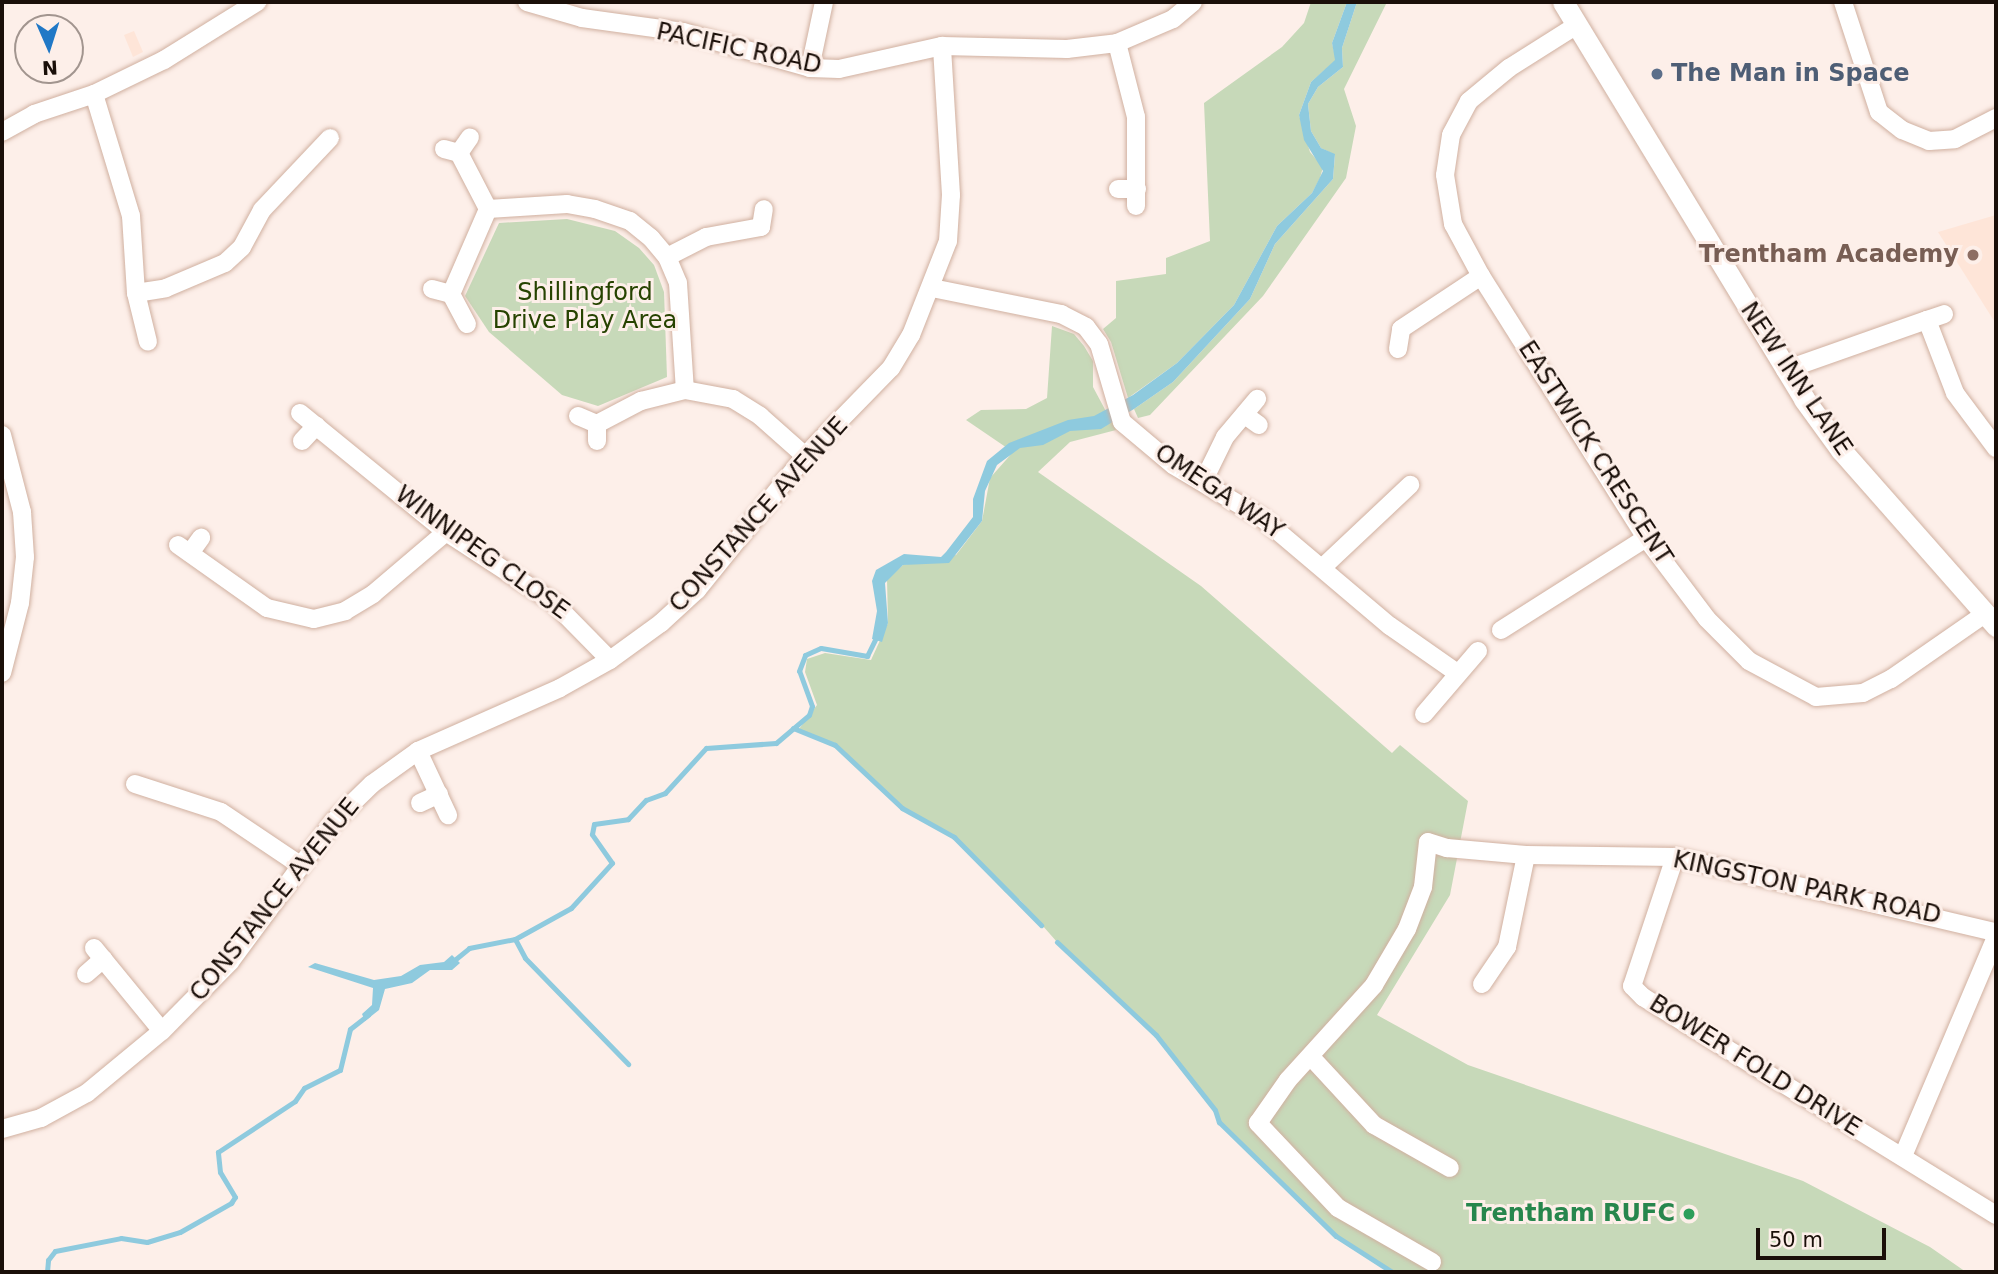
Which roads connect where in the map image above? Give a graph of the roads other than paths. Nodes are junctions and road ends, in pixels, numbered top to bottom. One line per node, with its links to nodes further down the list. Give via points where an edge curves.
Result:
1 (527, 2): 10 (street, PACIFIC ROAD, via 582,19 683,32)
2 (824, 2): 10 (street)
3 (1193, 2): 8 (street, PACIFIC ROAD, via 1173,19)
4 (1563, 2): 7 (street, NEW INN LANE)
5 (1843, 2): 12 (street, via 1879,112 1902,130 1929,141 1955,139)
6 (245, 5): 11 (street, via 164,60)
7 (1577, 25): 20 (street, EASTWICK CRESCENT, via 1509,68 1469,101 1451,135 1445,175 1453,224); 30 (street, NEW INN LANE)
8 (1117, 43): 9 (street, PACIFIC ROAD, via 1067,49); 16 (street, via 1136,117 1137,198)
9 (942, 46): 10 (street, PACIFIC ROAD, via 869,64); 21 (street, CONSTANCE AVENUE, via 951,195 948,241)
10 (810, 68)
11 (93, 94): 13 (street, via 33,114); 23 (street, via 131,216)
12 (1996, 118)
13 (2, 132)
14 (470, 137): 17 (street, via 452,151)
15 (330, 138): 23 (street, via 262,210 242,247 225,263 166,288)
16 (1118, 189)
17 (488, 209): 19 (street, via 567,204 595,209 629,221); 24 (street)
18 (764, 209): 19 (street, via 768,233 706,237)
19 (667, 257): 31 (street, via 678,283 684,318)
20 (1481, 276): 29 (street, via 1392,327); 45 (street, EASTWICK CRESCENT)
21 (932, 288): 39 (street, CONSTANCE AVENUE, via 891,368); 41 (street, OMEGA WAY, via 1061,314 1086,327 1099,344 1122,422 1173,465)
22 (432, 289): 24 (street)
23 (136, 293): 28 (street)
24 (452, 294): 27 (street)
25 (1944, 314): 26 (street)
26 (1927, 320): 30 (street); 38 (street, via 1955,393)
27 (467, 324)
28 (148, 342)
29 (1398, 349)
30 (1785, 370): 47 (street, NEW INN LANE, via 1841,450)
31 (685, 390): 34 (street, via 640,401 597,432); 39 (street, via 733,399 761,416)
32 (1257, 399): 41 (street, via 1252,420 1225,437)
33 (300, 413): 35 (street, WINNIPEG CLOSE)
34 (578, 416)
35 (316, 426): 37 (street); 43 (street, WINNIPEG CLOSE)
36 (2, 435): 40 (street)
37 (302, 442)
38 (1996, 448)
39 (805, 456): 51 (street, CONSTANCE AVENUE, via 696,590)
40 (7, 467): 49 (street, via 25,557)
41 (1203, 482): 46 (street, OMEGA WAY, via 1262,519)
42 (1410, 485): 46 (street, via 1387,496)
43 (446, 532): 44 (street, via 373,594 345,611 314,619 267,608 184,549); 51 (street, WINNIPEG CLOSE, via 564,610)
44 (201, 538)
45 (1646, 538): 47 (street, EASTWICK CRESCENT, via 1707,619 1749,661 1816,697 1863,693); 48 (street)
46 (1323, 567): 52 (street, OMEGA WAY, via 1390,625)
47 (1991, 619)
48 (1502, 630)
49 (5, 647): 53 (street)
50 (1478, 651): 52 (street)
51 (610, 660): 55 (street, CONSTANCE AVENUE, via 560,688)
52 (1456, 672): 54 (street)
53 (2, 673)
54 (1424, 714)
55 (418, 751): 57 (street); 62 (street, CONSTANCE AVENUE, via 353,803)
56 (135, 783): 62 (street, via 155,780 221,812)
57 (439, 794): 58 (street); 59 (street)
58 (420, 803)
59 (447, 815)
60 (1526, 855): 61 (street, KINGSTON PARK ROAD); 65 (street, via 1507,947); 67 (street, KINGSTON PARK ROAD, via 1427,842 1424,879 1407,929 1374,985)
61 (1675, 856): 63 (street, KINGSTON PARK ROAD); 69 (street, BOWER FOLD DRIVE, via 1632,986)
62 (300, 864): 66 (street, CONSTANCE AVENUE, via 230,962)
63 (1996, 934): 69 (street)
64 (86, 974): 66 (street, via 99,954)
65 (1482, 984)
66 (162, 1031): 68 (street, CONSTANCE AVENUE, via 87,1093 41,1118)
67 (1312, 1058): 70 (street, via 1374,1125); 72 (street, via 1288,1080 1258,1123 1338,1208)
68 (2, 1129)
69 (1903, 1156): 71 (street, BOWER FOLD DRIVE)
70 (1450, 1168)
71 (1996, 1215)
72 (1432, 1262)

